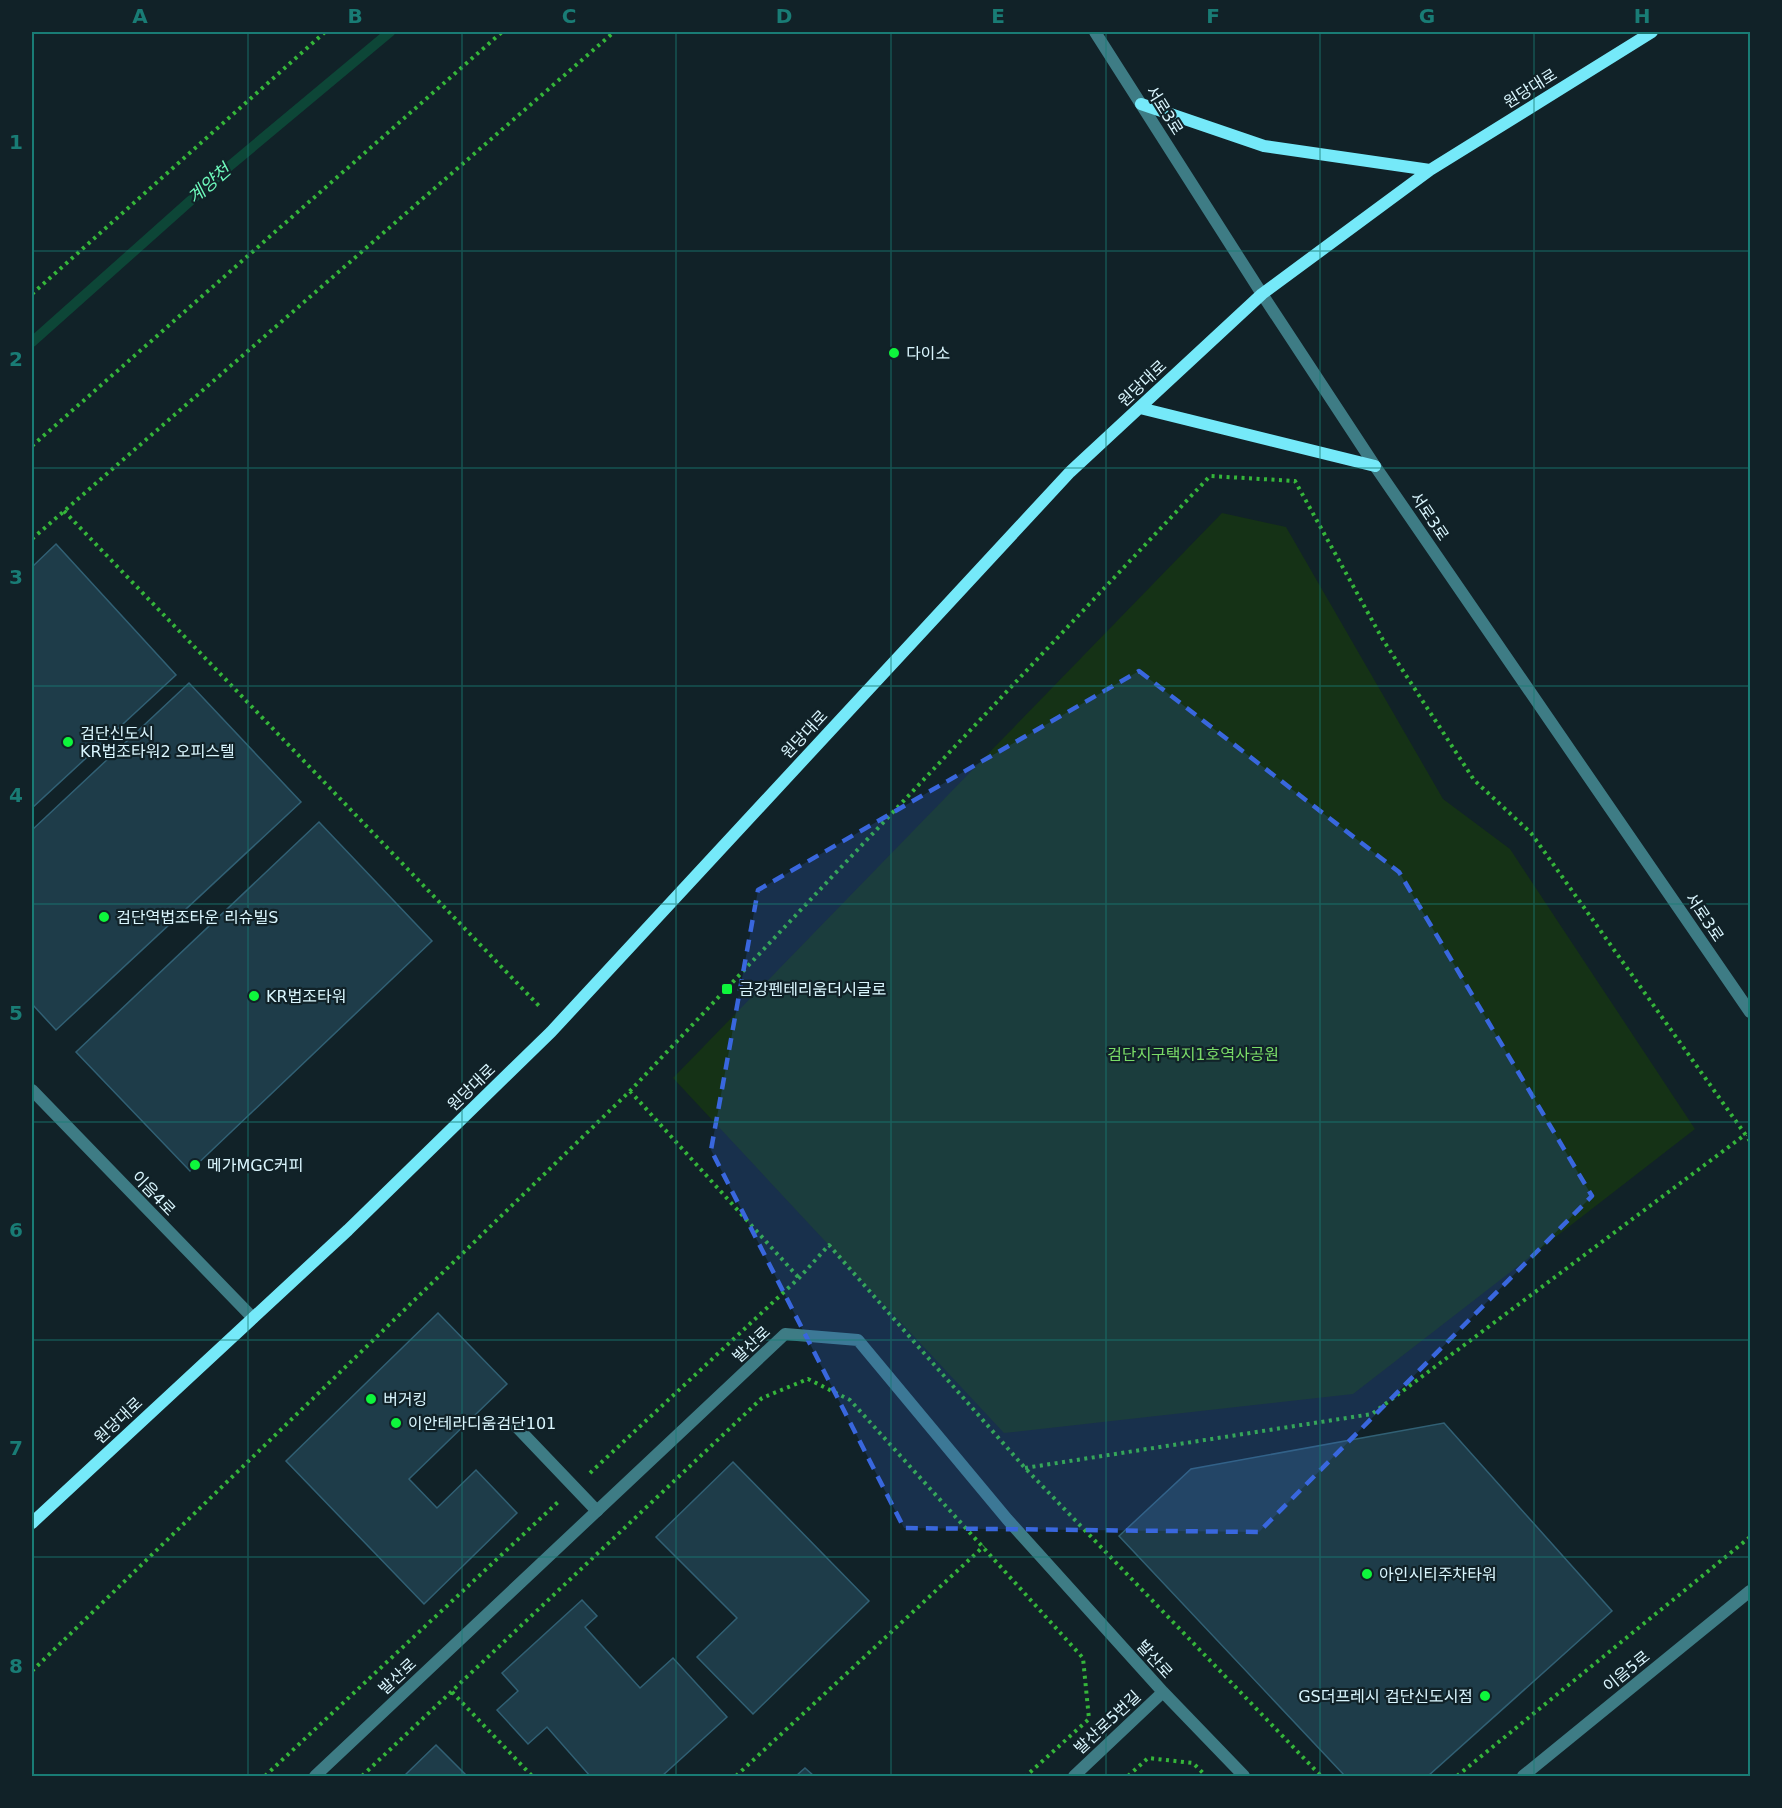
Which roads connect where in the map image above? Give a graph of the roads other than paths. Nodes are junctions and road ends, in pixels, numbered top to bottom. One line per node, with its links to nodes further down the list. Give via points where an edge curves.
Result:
1 (1095, 32): 3 (street, 서로3로)
2 (1652, 32): 4 (main road, 원당대로)
3 (1141, 104): 4 (main road, via 1264,146); 5 (street, 서로3로)
4 (1430, 170): 5 (main road, 원당대로)
5 (1262, 294): 6 (main road, 원당대로); 7 (street, 서로3로)
6 (1140, 408): 7 (main road); 10 (main road, 원당대로, via 1071,472 557,1024)
7 (1376, 466): 8 (street, 서로3로)
8 (1750, 1012)
9 (32, 1090): 10 (street, 이음4로)
10 (253, 1318): 13 (main road, 원당대로)
11 (512, 1421): 12 (street)
12 (597, 1511): 15 (street, 발산로, via 785,1334 858,1340 1007,1519); 16 (street, 발산로)
13 (32, 1523)
14 (1750, 1591): 19 (street, 이음5로)
15 (1163, 1692): 17 (street, 발산로5번길); 18 (street, 발산로)
16 (315, 1776)
17 (1074, 1776)
18 (1244, 1776)
19 (1523, 1776)

